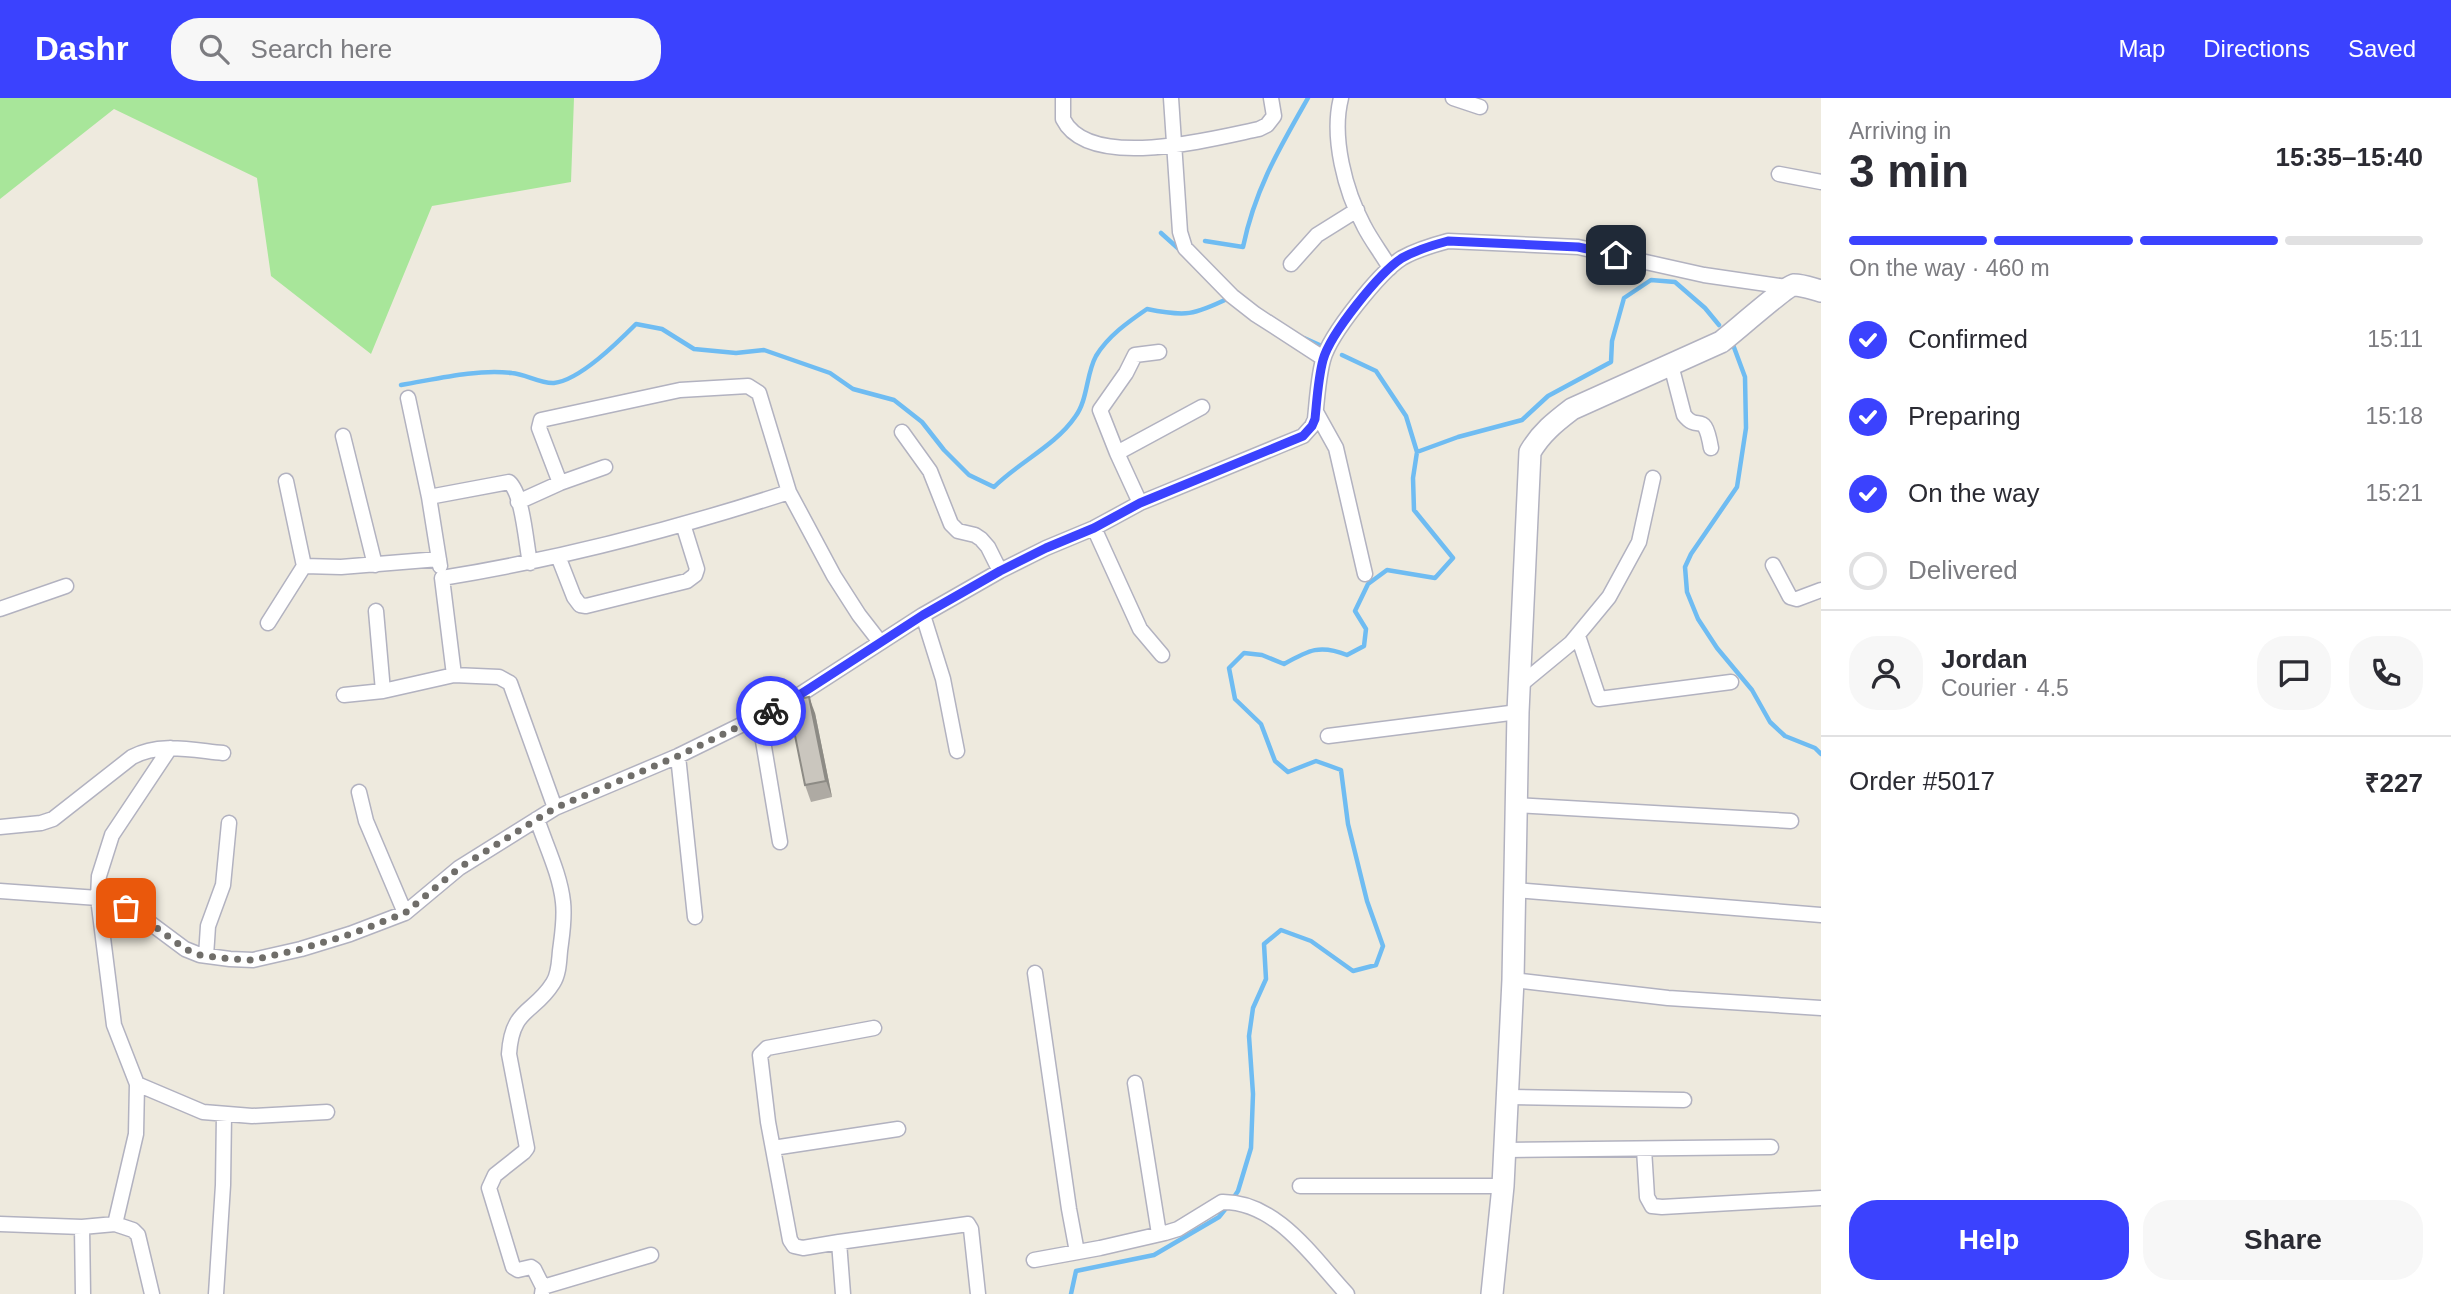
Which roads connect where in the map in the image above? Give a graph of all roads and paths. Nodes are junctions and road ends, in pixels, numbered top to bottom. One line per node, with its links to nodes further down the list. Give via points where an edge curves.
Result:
1 (1063, 98): 7 (street, via 1065,123 1084,139 1113,147)
2 (1171, 98): 7 (street)
3 (1271, 98): 7 (street, via 1274,116 1259,129)
4 (1341, 98): 10 (street, via 1337,112 1341,163)
5 (1453, 98): 6 (street)
6 (1480, 107)
7 (1173, 146): 16 (street, via 1185,248 1232,296)
8 (1779, 174): 9 (street)
9 (1821, 182)
10 (1357, 210): 11 (street, via 1317,235); 12 (street)
11 (1291, 264)
12 (1390, 268): 13 (street, via 1431,245 1461,241 1578,247 1704,275); 16 (street, via 1352,310)
13 (1787, 287): 14 (main road); 17 (main road, via 1721,342)
14 (1821, 291)
15 (1159, 352): 24 (street, via 1135,355 1100,407)
16 (1323, 358): 20 (street)
17 (1671, 365): 23 (street, via 1684,415 1707,428); 55 (main road, via 1572,409 1552,424 1530,452)
18 (408, 398): 30 (street)
19 (1202, 407): 24 (street)
20 (1316, 412): 32 (street, via 1303,436); 42 (street, via 1336,448)
21 (902, 432): 41 (street, via 930,471 950,524 981,539)
22 (343, 436): 38 (street)
23 (1711, 448)
24 (1116, 453): 32 (street)
25 (605, 467): 28 (street)
26 (1653, 478): 50 (street, via 1636,550 1609,597)
27 (286, 481): 40 (street)
28 (560, 483): 29 (street, via 541,421 680,390 748,386 759,393); 31 (street)
29 (789, 492): 33 (street); 51 (street, via 834,576)
30 (429, 497): 31 (street, via 507,481); 36 (street)
31 (519, 502): 37 (street)
32 (1140, 503): 34 (street)
33 (683, 524): 35 (street); 35 (street, via 697,569 687,581 580,605)
34 (1094, 528): 41 (street); 52 (street, via 1140,629)
35 (558, 556): 37 (street)
36 (439, 559): 38 (street); 43 (street)
37 (530, 563): 43 (street)
38 (374, 565): 40 (street)
39 (1773, 565): 45 (street, via 1790,597)
40 (304, 566): 49 (street)
41 (1000, 571): 48 (street)
42 (1365, 575)
43 (442, 578): 53 (street)
44 (66, 586): 46 (street)
45 (1821, 590)
46 (0, 609)
47 (376, 611): 56 (street)
48 (923, 615): 51 (street); 62 (street, via 943,679)
49 (268, 623)
50 (1578, 636): 54 (street, via 1599,699); 55 (street)
51 (880, 642): 59 (street)
52 (1161, 655)
53 (454, 675): 56 (street); 67 (street, via 499,677 510,682)
54 (1731, 682)
55 (1519, 687): 58 (main road)
56 (383, 691): 57 (street)
57 (344, 695)
58 (1518, 712): 60 (street); 66 (main road)
59 (759, 717): 64 (street); 72 (street)
60 (1328, 736)
61 (170, 748): 63 (street); 71 (street, via 145,750 132,757 53,819); 75 (street, via 112,835 99,876)
62 (957, 751)
63 (223, 753)
64 (678, 756): 67 (street); 78 (street)
65 (359, 792): 76 (street, via 366,821)
66 (1517, 805): 69 (street); 73 (main road)
67 (555, 808): 68 (street)
68 (537, 819): 76 (street, via 459,868); 106 (street, via 560,887 564,918 554,982 516,1021 510,1043 527,1148 495,1175 489,1188 513,1267 534,1269)
69 (1791, 821)
70 (229, 823): 79 (street, via 223,885 208,926)
71 (0, 827)
72 (780, 842)
73 (1516, 890): 77 (street); 81 (main road)
74 (0, 891): 75 (street)
75 (98, 898): 79 (street, via 138,914 177,945); 85 (street, via 114,1025)
76 (405, 913): 79 (street, via 351,934 253,960)
77 (1821, 915)
78 (695, 917)
79 (206, 956)
80 (1035, 974): 103 (street)
81 (1513, 980): 82 (street, via 1668,999); 86 (main road)
82 (1821, 1008)
83 (874, 1028): 92 (street, via 761,1052)
84 (1135, 1083): 101 (street)
85 (137, 1084): 89 (street, via 203,1112); 99 (street, via 136,1133)
86 (1508, 1097): 87 (street); 94 (main road)
87 (1684, 1100)
88 (327, 1112): 89 (street)
89 (224, 1114): 109 (street)
90 (898, 1129): 92 (street)
91 (1771, 1147): 93 (street)
92 (773, 1148): 102 (street, via 792,1243 803,1248)
93 (1644, 1149): 94 (street); 97 (street, via 1647,1197 1652,1206)
94 (1505, 1150): 96 (main road)
95 (1300, 1186): 96 (street)
96 (1503, 1186): 113 (main road)
97 (1821, 1198)
98 (0, 1224): 100 (street)
99 (116, 1224): 100 (street); 108 (street, via 138,1236)
100 (82, 1227): 107 (street)
101 (1159, 1234): 103 (street); 112 (street, via 1220,1203 1257,1210 1289,1231)
102 (839, 1242): 110 (street); 111 (street, via 968,1224)
103 (1077, 1252): 105 (street)
104 (651, 1255): 106 (street)
105 (1034, 1260)
106 (543, 1291)
107 (83, 1294)
108 (152, 1294)
109 (216, 1294)
110 (843, 1294)
111 (978, 1294)
112 (1347, 1294)
113 (1492, 1294)

